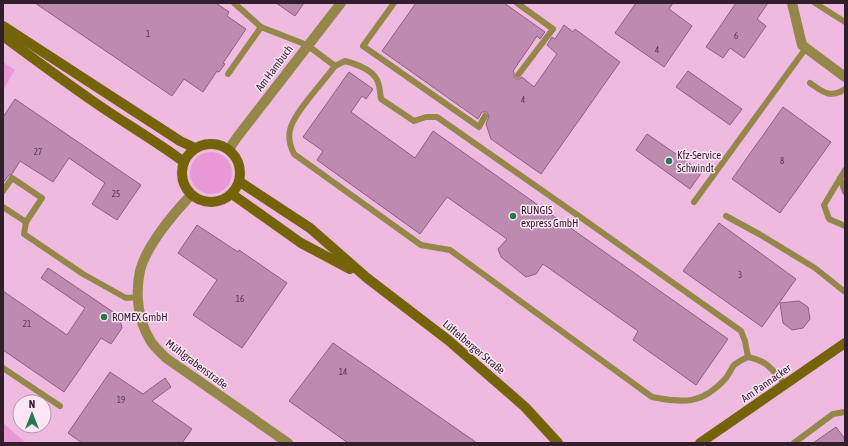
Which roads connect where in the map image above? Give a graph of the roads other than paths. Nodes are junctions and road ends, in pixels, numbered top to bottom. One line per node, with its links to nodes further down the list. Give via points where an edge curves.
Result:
1 (234, 3): 9 (lane)
2 (341, 3): 11 (street, Am Hambuch)
3 (394, 3): 19 (lane, via 363,46 478,127)
4 (517, 3): 15 (lane, via 553,29)
5 (792, 3): 12 (street, via 802,45)
6 (816, 3): 7 (lane)
7 (845, 22)
8 (3, 26): 20 (main road, via 180,141)
9 (261, 26): 11 (lane); 14 (lane)
10 (3, 36): 22 (main road, via 98,105)
11 (307, 45): 13 (lane); 21 (street, Am Hambuch)
12 (806, 48): 16 (street); 30 (lane)
13 (335, 66): 39 (lane, via 345,61 373,74 378,81 381,99 414,121 436,117 583,218 741,331); 39 (lane, via 293,119 289,142 294,154 421,245 450,250 652,397 689,402 708,395 726,378 735,364)
14 (228, 74)
15 (518, 75)
16 (845, 77)
17 (810, 83): 18 (lane, via 826,94)
18 (845, 89)
19 (485, 116)
20 (195, 148): 21 (main road, via 212,143); 22 (main road)
21 (229, 149): 25 (main road, via 240,164)
22 (184, 162): 29 (main road, via 182,180)
23 (845, 170): 24 (lane)
24 (840, 178): 27 (lane); 34 (lane, via 824,205 829,219)
25 (240, 182): 28 (main road); 35 (main road, Lüftelberger Straße, via 310,228)
26 (3, 191): 33 (lane, via 12,178 42,198)
27 (845, 192)
28 (232, 194): 29 (main road, via 216,202 199,200); 35 (main road, Lüftelberger Straße, via 301,243)
29 (191, 195): 37 (street, Mühlgrabenstraße, via 147,253 140,270)
30 (694, 202)
31 (3, 207): 33 (lane)
32 (726, 216): 36 (lane, via 815,268)
33 (26, 222): 37 (lane, via 24,234 83,274 126,298)
34 (845, 226)
35 (367, 278): 45 (main road, Lüftelberger Straße, via 448,340 525,407)
36 (845, 292)
37 (138, 297): 44 (street, Mühlgrabenstraße, via 140,316 150,340 166,358)
38 (845, 343): 41 (main road, Am Pannacker)
39 (748, 357): 41 (lane, via 768,365)
40 (3, 368): 42 (lane)
41 (785, 384): 46 (main road, Am Pannacker)
42 (60, 406)
43 (845, 412): 47 (lane, via 833,414)
44 (288, 443)
45 (558, 443)
46 (700, 443)
47 (794, 443)

